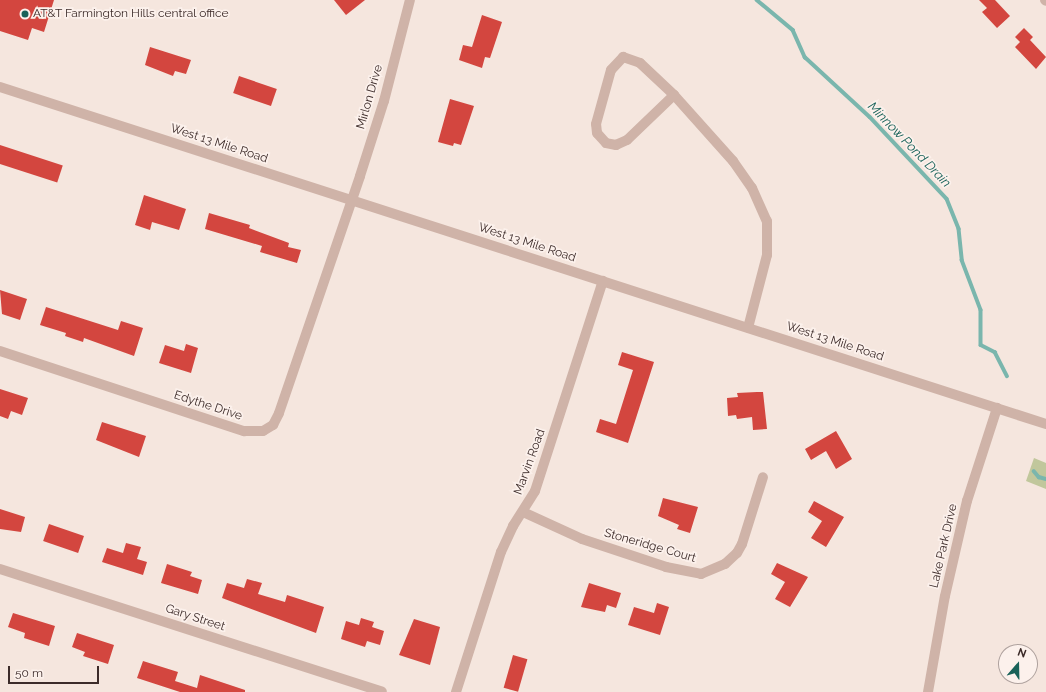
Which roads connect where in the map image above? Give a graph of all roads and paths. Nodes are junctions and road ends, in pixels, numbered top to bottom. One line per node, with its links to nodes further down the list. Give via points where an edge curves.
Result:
1 (410, 0): 4 (street, Mirlon Drive, via 384,101)
2 (0, 87): 4 (street, West 13 Mile Road)
3 (674, 95): 3 (street, via 640,63 622,57 610,70 596,124 597,133 606,143 616,145 627,140); 6 (street, via 734,161 752,188 767,221 767,254)
4 (352, 201): 5 (street, West 13 Mile Road); 7 (street, Edythe Drive, via 279,413 273,425 263,431 244,431)
5 (603, 281): 6 (street, West 13 Mile Road); 11 (street, Marvin Road, via 535,491)
6 (748, 328): 8 (street, West 13 Mile Road)
7 (0, 351)
8 (997, 408): 9 (street, West 13 Mile Road); 15 (street, Lake Park Drive, via 967,502 945,596)
9 (1046, 424)
10 (763, 476): 11 (street, Stoneridge Court, via 742,544 725,564 701,574 666,566 582,539)
11 (523, 512): 14 (street, Marvin Road, via 513,526 501,552)
12 (0, 569): 13 (street, Gary Street)
13 (382, 692)
14 (456, 692)
15 (928, 692)

